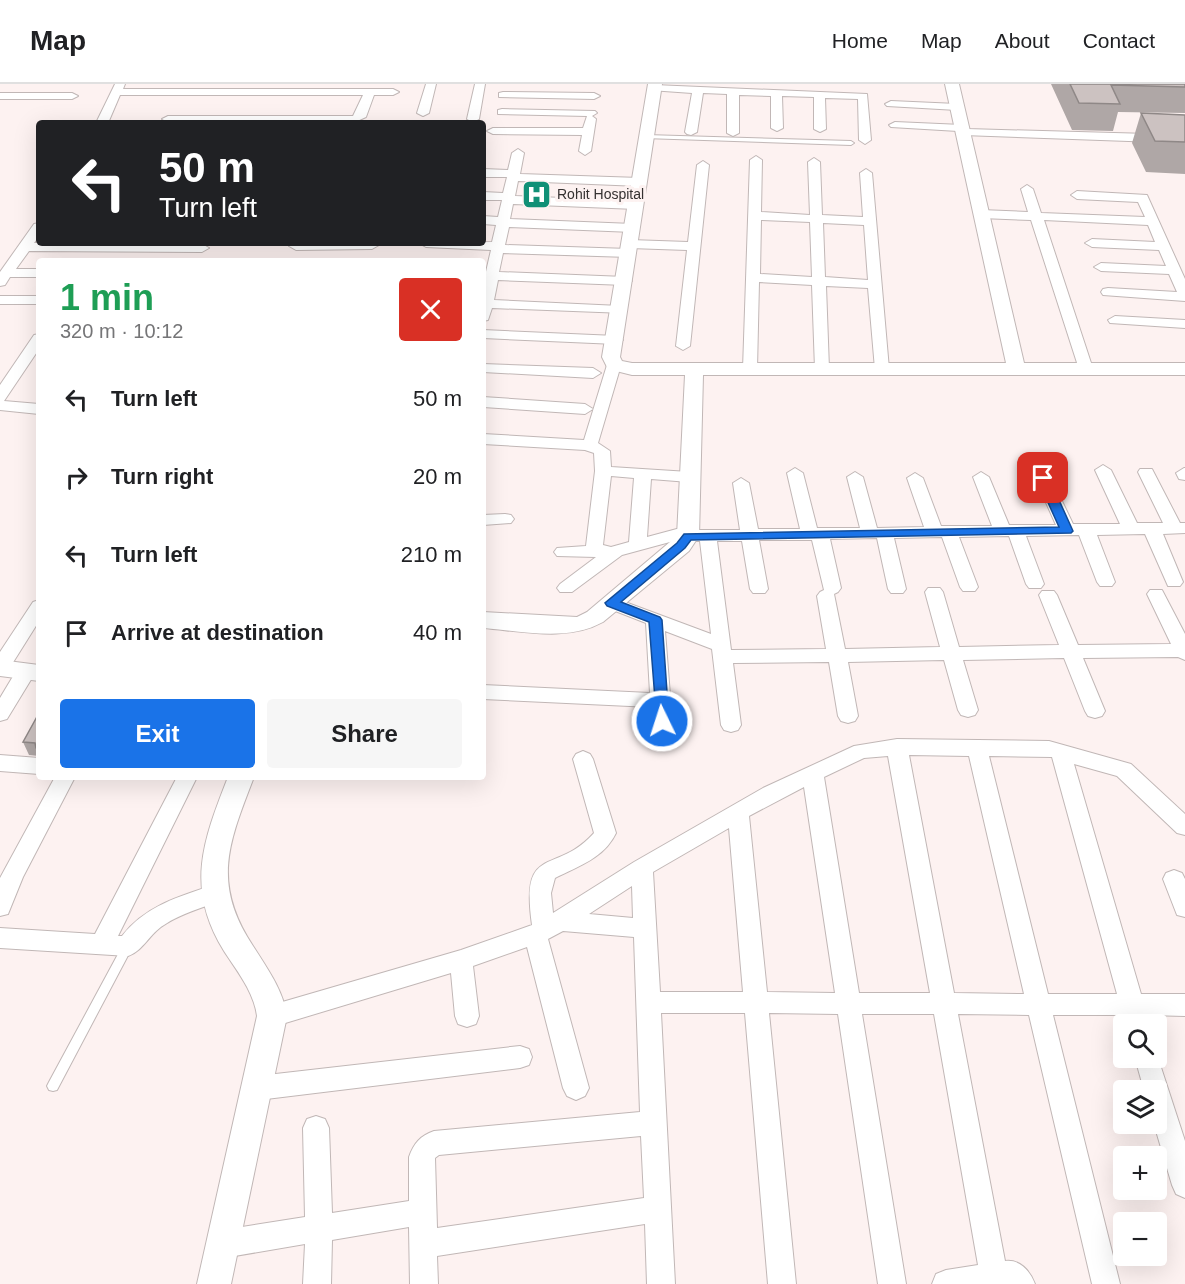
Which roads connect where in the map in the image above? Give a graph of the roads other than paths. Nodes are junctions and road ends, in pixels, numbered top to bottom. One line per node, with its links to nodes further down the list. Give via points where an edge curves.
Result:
1 (43, 84): 22 (street)
2 (78, 84): 23 (street)
3 (431, 84): 32 (street)
4 (480, 84): 34 (street)
5 (952, 84): 26 (street)
6 (654, 86): 14 (street); 46 (street)
7 (119, 88): 8 (street); 35 (street)
8 (167, 88): 27 (street)
9 (214, 88): 27 (street); 28 (street)
10 (260, 88): 28 (street); 29 (street)
11 (304, 88): 29 (street); 30 (street)
12 (353, 88): 17 (street); 30 (street)
13 (594, 90): 19 (street); 33 (street)
14 (698, 90): 15 (street); 44 (street)
15 (734, 91): 18 (street); 45 (street)
16 (393, 92): 17 (street)
17 (369, 93): 37 (street, via 360,117)
18 (776, 93): 20 (street); 39 (street)
19 (503, 95)
20 (819, 95): 40 (street); 47 (street, via 863,96)
21 (0, 96): 22 (street)
22 (34, 96): 23 (street)
23 (72, 96): 25 (street)
24 (891, 104): 26 (street)
25 (65, 107)
26 (957, 107): 41 (street)
27 (174, 110): 28 (street)
28 (219, 111): 29 (street)
29 (265, 111): 30 (street)
30 (311, 111): 36 (street)
31 (502, 112): 33 (street)
32 (423, 113)
33 (591, 113): 43 (street)
34 (473, 119)
35 (103, 120)
36 (336, 120)
37 (344, 120)
38 (895, 124): 41 (street)
39 (777, 128)
40 (820, 129)
41 (962, 130): 48 (street); 64 (street)
42 (493, 131): 43 (street)
43 (588, 132): 50 (street)
44 (691, 132)
45 (733, 133)
46 (646, 137): 49 (lane); 58 (street)
47 (866, 140)
48 (1185, 140)
49 (851, 143)
50 (585, 151)
51 (518, 153): 57 (street)
52 (756, 159): 65 (street)
53 (814, 162): 67 (street)
54 (703, 165): 78 (street)
55 (486, 173): 57 (street)
56 (866, 173): 69 (street)
57 (514, 176): 58 (street); 62 (street)
58 (640, 182): 63 (street)
59 (1027, 189): 66 (street)
60 (1077, 195): 70 (street, via 1143,198)
61 (486, 196): 62 (street)
62 (509, 198): 63 (street); 71 (street)
63 (636, 205): 72 (street)
64 (981, 214): 66 (street); 112 (street)
65 (755, 216): 67 (street); 88 (street)
66 (1036, 217): 70 (street); 113 (street)
67 (816, 219): 69 (street); 91 (street)
68 (486, 220): 71 (street)
69 (870, 221): 92 (street)
70 (1153, 221): 79 (street)
71 (503, 222): 72 (street); 82 (street)
72 (633, 228): 83 (street)
73 (36, 232): 80 (street)
74 (1092, 243): 79 (street)
75 (60, 246): 80 (street)
76 (163, 246): 81 (street)
77 (469, 246): 82 (street)
78 (694, 246): 83 (street); 105 (street)
79 (1163, 246): 85 (street)
80 (25, 247): 89 (street)
81 (202, 248)
82 (498, 248): 83 (street); 87 (street)
83 (629, 249): 90 (street)
84 (1101, 267): 85 (street)
85 (1174, 270): 95 (street)
86 (36, 273): 89 (street)
87 (489, 273): 90 (street); 94 (street)
88 (753, 278): 91 (street); 109 (street)
89 (2, 279)
90 (625, 281): 99 (street)
91 (819, 282): 92 (street); 110 (street)
92 (875, 284): 111 (street)
93 (1108, 292): 95 (street)
94 (486, 296)
95 (1185, 296)
96 (0, 300): 97 (street)
97 (36, 300)
98 (486, 304): 99 (street)
99 (620, 310): 103 (street)
100 (1115, 320): 101 (street)
101 (1185, 324)
102 (486, 334): 103 (street)
103 (616, 340): 106 (street, via 611,357)
104 (36, 343): 116 (street)
105 (683, 345)
106 (614, 365): 108 (street, via 632,369); 122 (street)
107 (486, 368): 115 (street)
108 (694, 369): 109 (street); 128 (street)
109 (750, 369): 110 (street)
110 (822, 369): 111 (street)
111 (882, 369): 112 (street)
112 (1016, 369): 113 (street)
113 (1086, 369): 114 (street)
114 (1185, 369)
115 (593, 373)
116 (0, 397)
117 (486, 402): 120 (street)
118 (0, 405): 119 (street)
119 (36, 409)
120 (585, 409)
121 (486, 439): 122 (street)
122 (588, 445): 124 (street, via 602,451)
123 (1103, 470): 137 (street)
124 (603, 471): 127 (street); 150 (street)
125 (795, 472): 145 (street)
126 (1146, 472): 136 (street)
127 (643, 474): 128 (street); 147 (street)
128 (689, 477): 144 (street)
129 (855, 477): 142 (street)
130 (981, 477): 141 (street)
131 (915, 478): 143 (street)
132 (1043, 478): 140 (street)
133 (741, 483): 146 (street)
134 (506, 519): 135 (street)
135 (486, 520)
136 (1180, 528): 138 (street)
137 (1131, 529): 138 (street); 139 (street)
138 (1152, 529): 152 (street)
139 (1086, 530): 140 (street); 151 (street)
140 (1067, 531): 141 (street)
141 (1009, 532): 143 (street); 165 (street)
142 (877, 533): 143 (street); 145 (street); 155 (street)
143 (942, 533): 153 (street)
144 (695, 534): 146 (street); 147 (street); 159 (street); 163 (street)
145 (815, 535): 146 (street); 167 (street, via 829,592)
146 (749, 536): 156 (street)
147 (638, 544): 148 (street)
148 (616, 551): 150 (street); 154 (street)
149 (563, 552): 150 (street)
150 (594, 552)
151 (1106, 582)
152 (1174, 582)
153 (969, 587)
154 (566, 588)
155 (897, 589)
156 (759, 590)
157 (934, 592): 166 (street)
158 (1156, 594): 164 (street)
159 (611, 603): 161 (street, via 582,624); 162 (street)
160 (36, 611): 168 (street)
161 (486, 620)
162 (655, 620): 163 (street); 171 (street)
163 (722, 651): 167 (street); 177 (street)
164 (1184, 651): 165 (street)
165 (1071, 652): 166 (street); 173 (street)
166 (952, 654): 167 (street); 172 (street)
167 (837, 656): 175 (street)
168 (0, 668): 169 (street)
169 (32, 673): 174 (street)
170 (486, 692): 171 (street)
171 (660, 700): 176 (street)
172 (968, 710)
173 (1095, 711)
174 (0, 714)
175 (848, 716)
176 (662, 721)
177 (731, 725)
178 (897, 747): 179 (street); 184 (street, via 861,751); 205 (street)
179 (977, 747): 180 (street, via 1049,749); 206 (street)
180 (1061, 753): 189 (street, via 1124,770); 208 (street)
181 (583, 759): 195 (street, via 604,838 546,872 540,888)
182 (0, 763): 183 (street)
183 (36, 766)
184 (813, 774): 188 (street); 204 (street)
185 (63, 780): 193 (street, via 19,861)
186 (185, 780): 198 (street)
187 (240, 780): 192 (street, via 219,836)
188 (738, 812): 190 (street); 203 (street)
189 (1185, 828)
190 (642, 868): 195 (street); 196 (street)
191 (1174, 879): 194 (street)
192 (214, 894): 199 (street, via 152,918); 201 (street, via 222,919)
193 (0, 907)
194 (1185, 908)
195 (545, 925): 196 (street); 200 (street); 214 (street)
196 (645, 929): 202 (street)
197 (0, 938): 198 (street)
198 (102, 944): 199 (street)
199 (128, 946): 212 (lane)
200 (461, 960): 201 (street); 209 (street)
201 (267, 1001): 213 (street)
202 (649, 1002): 203 (street); 215 (street)
203 (756, 1003): 204 (street); 228 (street)
204 (848, 1003): 205 (street); 229 (street)
205 (942, 1004): 206 (street); 223 (street)
206 (1039, 1004): 208 (street); 232 (street)
207 (1185, 1005): 208 (street)
208 (1134, 1014)
209 (467, 1016)
210 (520, 1057): 213 (street)
211 (1150, 1068): 217 (street)
212 (53, 1086)
213 (258, 1088): 221 (street)
214 (576, 1088)
215 (653, 1123): 218 (street); 219 (street, via 434,1143 422,1157)
216 (316, 1128): 220 (street)
217 (1185, 1185)
218 (657, 1209): 222 (street); 227 (street)
219 (422, 1212): 220 (street); 222 (street)
220 (319, 1228): 221 (street); 225 (street)
221 (223, 1244): 224 (street)
222 (423, 1244): 226 (street)
223 (994, 1276): 230 (street); 231 (street, via 1011,1274)
224 (214, 1284)
225 (317, 1284)
226 (424, 1284)
227 (660, 1284)
228 (782, 1284)
229 (892, 1284)
230 (946, 1284)
231 (1021, 1284)
232 (1106, 1284)

